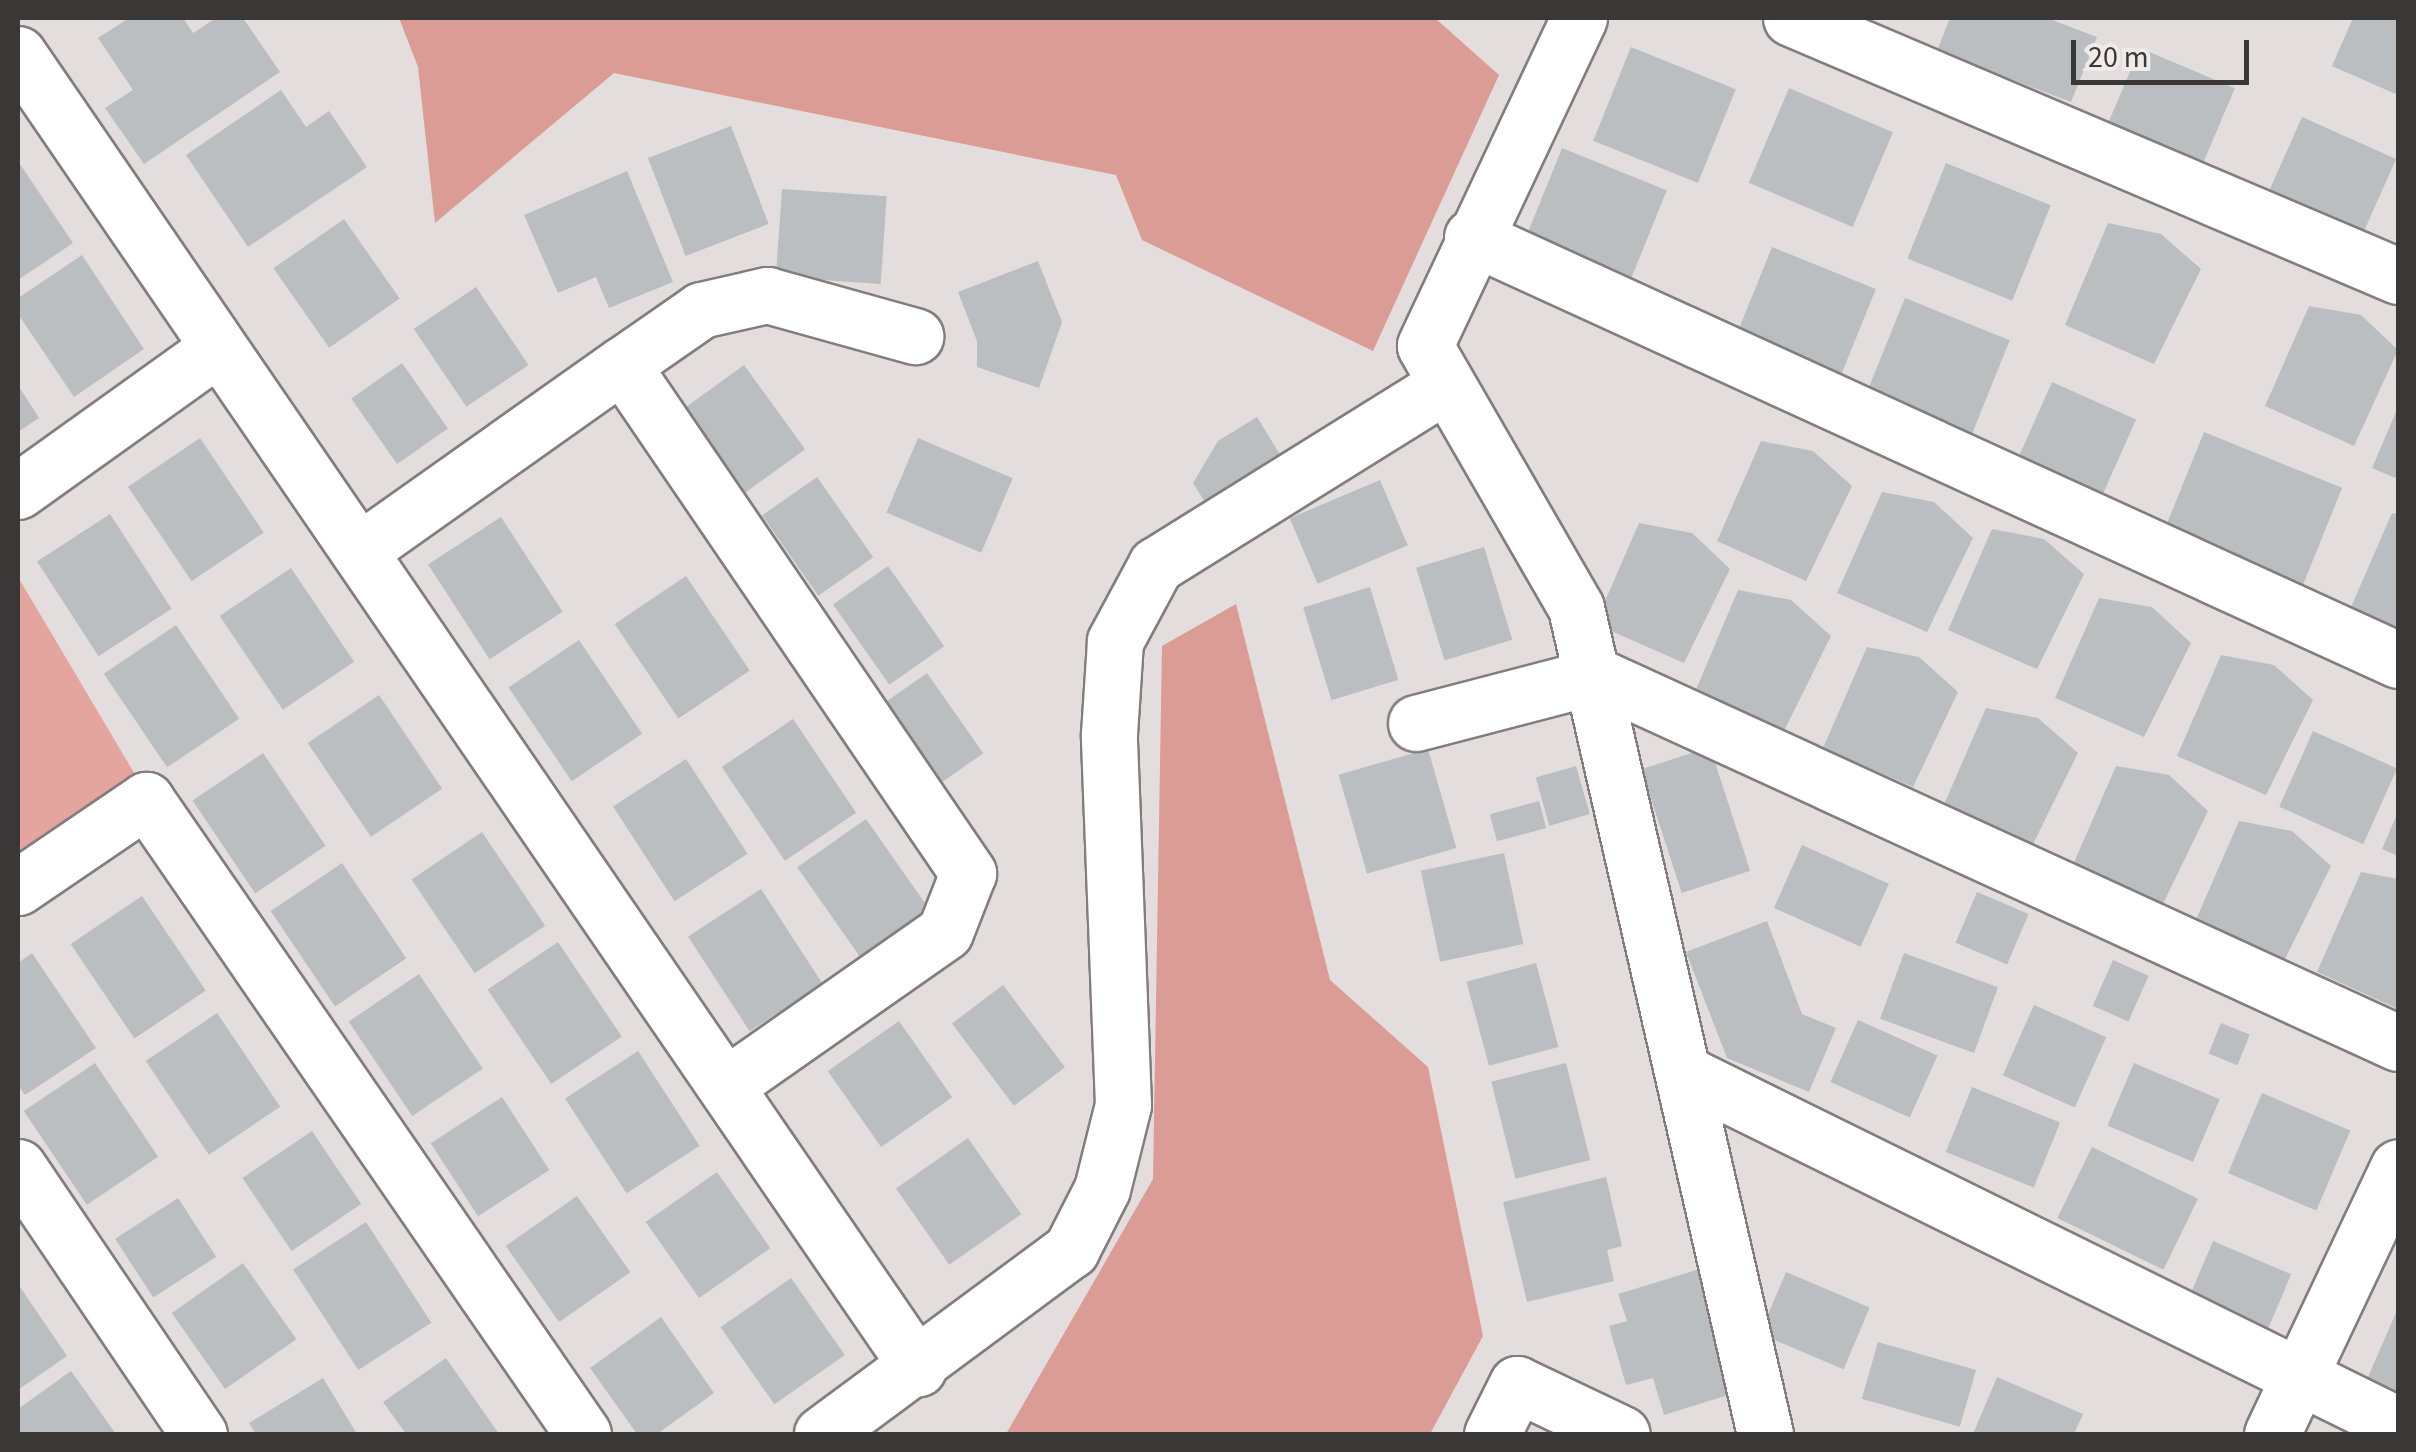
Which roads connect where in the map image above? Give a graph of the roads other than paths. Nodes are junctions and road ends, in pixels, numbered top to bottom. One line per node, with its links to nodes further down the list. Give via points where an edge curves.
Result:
1 (1579, 18): 4 (street)
2 (1791, 18): 5 (street)
3 (18, 54): 7 (street)
4 (1472, 237): 9 (street, via 1425,346); 12 (street)
5 (2398, 276)
6 (915, 336): 8 (street, via 767,295 701,310)
7 (215, 350): 10 (street); 11 (street)
8 (622, 365): 11 (street); 18 (street, via 968,873 945,932)
9 (1444, 386): 13 (street, via 1576,608); 21 (street, via 1156,565 1115,641 1108,734 1124,1105 1102,1189 1071,1250)
10 (18, 490)
11 (360, 551): 18 (street)
12 (2398, 660)
13 (1596, 676): 14 (street); 16 (street); 17 (street)
14 (1416, 723)
15 (18, 888): 25 (street, via 146,800)
16 (2398, 1043)
17 (1684, 1074): 22 (street); 29 (street)
18 (729, 1082): 21 (street)
19 (18, 1167): 24 (street)
20 (2398, 1167): 22 (street)
21 (918, 1368): 26 (street)
22 (2299, 1378): 23 (street); 30 (street)
23 (2398, 1425)
24 (199, 1434)
25 (583, 1434)
26 (822, 1434)
27 (1492, 1434): 28 (street, via 1517,1384)
28 (1622, 1434)
29 (1765, 1434)
30 (2272, 1434)

